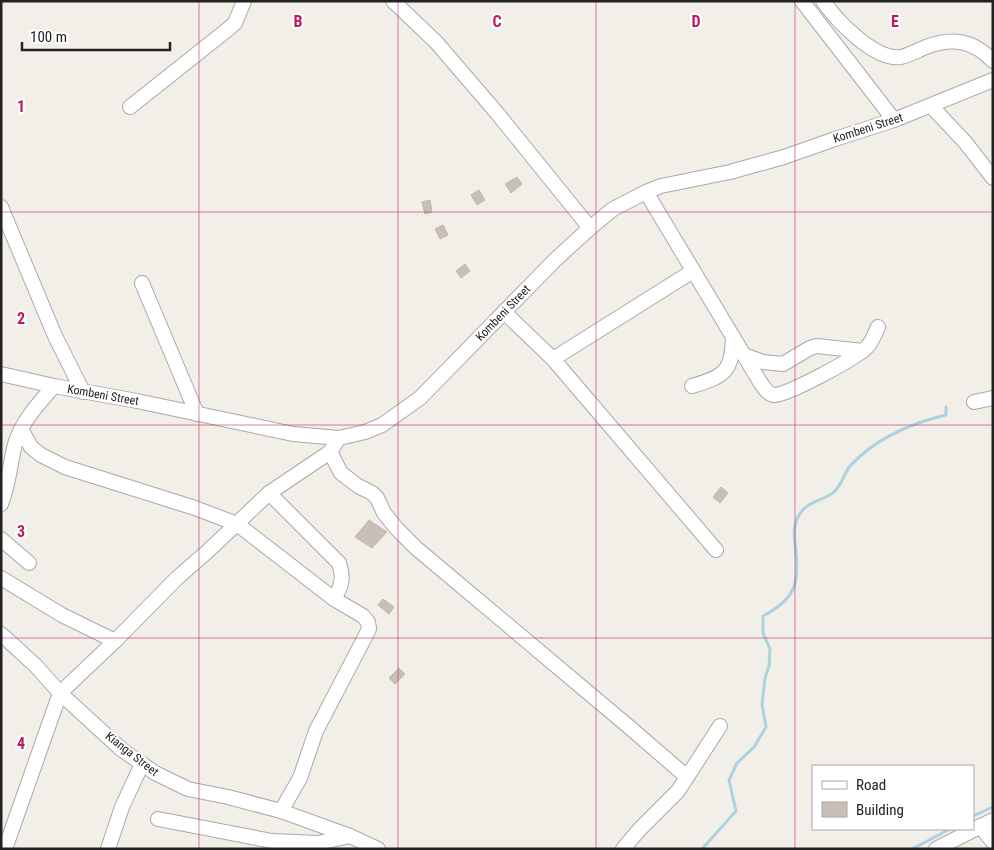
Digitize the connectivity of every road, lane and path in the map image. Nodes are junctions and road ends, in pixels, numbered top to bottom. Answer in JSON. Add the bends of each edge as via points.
{"nodes":[{"id":1,"x":244,"y":1,"type":"edge"},
{"id":2,"x":393,"y":1,"type":"edge"},
{"id":3,"x":802,"y":1,"type":"edge"},
{"id":4,"x":823,"y":1,"type":"edge"},
{"id":5,"x":993,"y":61,"type":"edge"},
{"id":6,"x":993,"y":80,"type":"edge"},
{"id":7,"x":130,"y":106,"type":"dead end"},
{"id":8,"x":931,"y":106,"type":"junction"},
{"id":9,"x":894,"y":120,"type":"junction"},
{"id":10,"x":993,"y":178,"type":"edge"},
{"id":11,"x":646,"y":192,"type":"junction"},
{"id":12,"x":1,"y":207,"type":"edge"},
{"id":13,"x":590,"y":228,"type":"junction"},
{"id":14,"x":692,"y":271,"type":"junction"},
{"id":15,"x":142,"y":282,"type":"dead end"},
{"id":16,"x":504,"y":312,"type":"junction"},
{"id":17,"x":878,"y":327,"type":"dead end"},
{"id":18,"x":733,"y":337,"type":"junction"},
{"id":19,"x":863,"y":351,"type":"junction"},
{"id":20,"x":744,"y":355,"type":"junction"},
{"id":21,"x":552,"y":360,"type":"junction"},
{"id":22,"x":1,"y":374,"type":"edge"},
{"id":23,"x":54,"y":386,"type":"junction"},
{"id":24,"x":692,"y":386,"type":"dead end"},
{"id":25,"x":83,"y":392,"type":"junction"},
{"id":26,"x":993,"y":398,"type":"edge"},
{"id":27,"x":974,"y":402,"type":"dead end"},
{"id":28,"x":197,"y":414,"type":"junction"},
{"id":29,"x":21,"y":429,"type":"junction"},
{"id":30,"x":339,"y":438,"type":"junction"},
{"id":31,"x":330,"y":452,"type":"junction"},
{"id":32,"x":269,"y":493,"type":"junction"},
{"id":33,"x":1,"y":504,"type":"edge"},
{"id":34,"x":237,"y":524,"type":"junction"},
{"id":35,"x":1,"y":539,"type":"edge"},
{"id":36,"x":716,"y":550,"type":"dead end"},
{"id":37,"x":29,"y":563,"type":"dead end"},
{"id":38,"x":1,"y":578,"type":"edge"},
{"id":39,"x":334,"y":599,"type":"junction"},
{"id":40,"x":1,"y":634,"type":"edge"},
{"id":41,"x":115,"y":641,"type":"junction"},
{"id":42,"x":60,"y":693,"type":"junction"},
{"id":43,"x":720,"y":726,"type":"dead end"},
{"id":44,"x":142,"y":764,"type":"junction"},
{"id":45,"x":687,"y":777,"type":"junction"},
{"id":46,"x":281,"y":811,"type":"junction"},
{"id":47,"x":158,"y":819,"type":"dead end"},
{"id":48,"x":987,"y":823,"type":"edge"},
{"id":49,"x":973,"y":830,"type":"edge"},
{"id":50,"x":974,"y":830,"type":"edge"},
{"id":51,"x":347,"y":841,"type":"edge"},
{"id":52,"x":993,"y":842,"type":"edge"},
{"id":53,"x":251,"y":845,"type":"edge"},
{"id":54,"x":5,"y":849,"type":"edge"},
{"id":55,"x":108,"y":849,"type":"edge"},
{"id":56,"x":378,"y":849,"type":"edge"},
{"id":57,"x":624,"y":849,"type":"edge"},
{"id":58,"x":936,"y":849,"type":"edge"}],
"edges":[{"from":1,"to":7,"type":"street","via":[[235,23]]},
{"from":2,"to":13,"type":"street","via":[[436,42]]},
{"from":3,"to":9,"type":"street"},
{"from":4,"to":5,"type":"street","via":[[842,26],[857,39],[888,55],[900,57],[944,41],[962,42],[978,48]]},
{"from":6,"to":8,"type":"street","name":"Kombeni Street"},
{"from":8,"to":9,"type":"street","name":"Kombeni Street"},
{"from":8,"to":10,"type":"street"},
{"from":9,"to":11,"type":"street","name":"Kombeni Street","via":[[759,165]]},
{"from":11,"to":13,"type":"street","name":"Kombeni Street","via":[[613,209]]},
{"from":11,"to":14,"type":"street"},
{"from":12,"to":25,"type":"street","via":[[55,336]]},
{"from":13,"to":16,"type":"street","name":"Kombeni Street"},
{"from":14,"to":18,"type":"street"},
{"from":14,"to":21,"type":"street"},
{"from":15,"to":28,"type":"street"},
{"from":16,"to":21,"type":"street"},
{"from":16,"to":30,"type":"street","name":"Kombeni Street","via":[[420,398],[400,414],[365,432]]},
{"from":17,"to":19,"type":"street"},
{"from":18,"to":20,"type":"street"},
{"from":18,"to":24,"type":"street","via":[[728,368],[720,375]]},
{"from":19,"to":20,"type":"street","via":[[817,346],[783,364],[763,362]]},
{"from":19,"to":20,"type":"street","via":[[798,387],[774,395],[760,382]]},
{"from":21,"to":36,"type":"street"},
{"from":22,"to":23,"type":"street","name":"Kombeni Street"},
{"from":23,"to":25,"type":"street","name":"Kombeni Street"},
{"from":23,"to":29,"type":"street"},
{"from":25,"to":28,"type":"street","name":"Kombeni Street"},
{"from":26,"to":27,"type":"street"},
{"from":28,"to":30,"type":"street","name":"Kombeni Street","via":[[293,434]]},
{"from":29,"to":33,"type":"street"},
{"from":29,"to":34,"type":"street","via":[[31,447],[65,467]]},
{"from":30,"to":31,"type":"street"},
{"from":31,"to":32,"type":"street"},
{"from":31,"to":45,"type":"street","via":[[341,473],[377,498],[396,529],[416,548]]},
{"from":32,"to":34,"type":"street"},
{"from":32,"to":39,"type":"street","via":[[339,562],[342,582]]},
{"from":34,"to":39,"type":"street"},
{"from":34,"to":41,"type":"street","via":[[177,578]]},
{"from":35,"to":37,"type":"street"},
{"from":38,"to":41,"type":"street","via":[[62,615]]},
{"from":39,"to":46,"type":"street","via":[[363,616],[368,622],[368,629],[316,730],[300,778]]},
{"from":40,"to":42,"type":"street","name":"Kianga Street"},
{"from":41,"to":42,"type":"street"},
{"from":42,"to":44,"type":"street","name":"Kianga Street"},
{"from":42,"to":54,"type":"street"},
{"from":43,"to":45,"type":"street"},
{"from":44,"to":46,"type":"street","name":"Kianga Street","via":[[188,789]]},
{"from":44,"to":55,"type":"street","via":[[122,807]]},
{"from":45,"to":57,"type":"street"},
{"from":46,"to":51,"type":"street","name":"Kianga Street"},
{"from":47,"to":53,"type":"street"},
{"from":48,"to":50,"type":"street"},
{"from":48,"to":52,"type":"street"},
{"from":49,"to":58,"type":"street"},
{"from":51,"to":53,"type":"street","via":[[272,841]]},
{"from":51,"to":56,"type":"street","name":"Kianga Street"}]}
